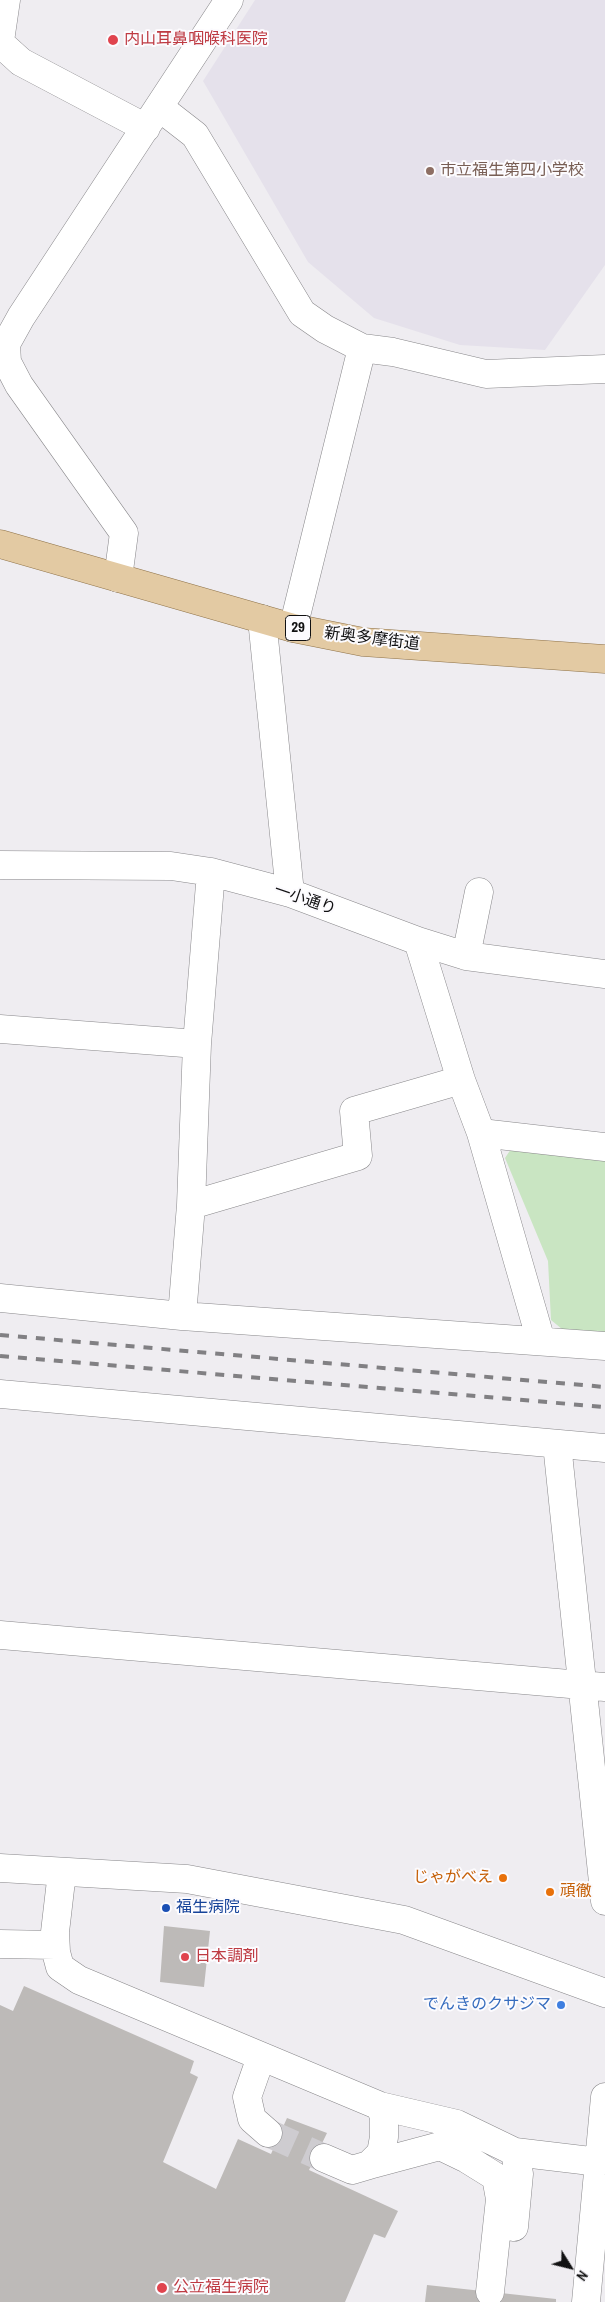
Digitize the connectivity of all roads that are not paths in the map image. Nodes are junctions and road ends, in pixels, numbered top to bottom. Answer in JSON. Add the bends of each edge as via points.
{"nodes":[{"id":1,"x":6,"y":0,"type":"edge"},
{"id":2,"x":229,"y":0,"type":"edge"},
{"id":3,"x":0,"y":42,"type":"edge"},
{"id":4,"x":152,"y":118,"type":"junction"},
{"id":5,"x":3,"y":341,"type":"edge"},
{"id":6,"x":362,"y":348,"type":"junction"},
{"id":7,"x":605,"y":369,"type":"edge"},
{"id":8,"x":0,"y":544,"type":"edge"},
{"id":9,"x":118,"y":578,"type":"junction"},
{"id":10,"x":262,"y":618,"type":"junction"},
{"id":11,"x":293,"y":628,"type":"junction"},
{"id":12,"x":605,"y":659,"type":"edge"},
{"id":13,"x":0,"y":865,"type":"edge"},
{"id":14,"x":211,"y":872,"type":"junction"},
{"id":15,"x":479,"y":892,"type":"dead end"},
{"id":16,"x":290,"y":893,"type":"junction"},
{"id":17,"x":418,"y":941,"type":"junction"},
{"id":18,"x":466,"y":956,"type":"junction"},
{"id":19,"x":605,"y":974,"type":"edge"},
{"id":20,"x":0,"y":1030,"type":"edge"},
{"id":21,"x":197,"y":1044,"type":"junction"},
{"id":22,"x":461,"y":1080,"type":"junction"},
{"id":23,"x":481,"y":1132,"type":"junction"},
{"id":24,"x":605,"y":1147,"type":"edge"},
{"id":25,"x":191,"y":1204,"type":"junction"},
{"id":26,"x":0,"y":1298,"type":"edge"},
{"id":27,"x":182,"y":1316,"type":"junction"},
{"id":28,"x":541,"y":1341,"type":"junction"},
{"id":29,"x":605,"y":1346,"type":"edge"},
{"id":30,"x":0,"y":1394,"type":"edge"},
{"id":31,"x":557,"y":1444,"type":"junction"},
{"id":32,"x":605,"y":1448,"type":"edge"},
{"id":33,"x":0,"y":1635,"type":"edge"},
{"id":34,"x":594,"y":1685,"type":"edge"},
{"id":35,"x":0,"y":1868,"type":"edge"},
{"id":36,"x":62,"y":1872,"type":"junction"},
{"id":37,"x":605,"y":1901,"type":"edge"},
{"id":38,"x":0,"y":1944,"type":"edge"},
{"id":39,"x":55,"y":1945,"type":"junction"},
{"id":40,"x":605,"y":1993,"type":"edge"},
{"id":41,"x":261,"y":2057,"type":"junction"},
{"id":42,"x":605,"y":2097,"type":"edge"},
{"id":43,"x":380,"y":2106,"type":"junction"},
{"id":44,"x":268,"y":2134,"type":"tunnel mouth"},
{"id":45,"x":515,"y":2152,"type":"junction"},
{"id":46,"x":324,"y":2158,"type":"tunnel mouth"},
{"id":47,"x":599,"y":2162,"type":"junction"},
{"id":48,"x":369,"y":2165,"type":"junction"},
{"id":49,"x":586,"y":2302,"type":"edge"}],
"edges":[{"from":1,"to":3,"type":"street"},
{"from":2,"to":4,"type":"street"},
{"from":3,"to":4,"type":"street","via":[[21,62]]},
{"from":4,"to":5,"type":"street"},
{"from":4,"to":6,"type":"street","via":[[195,135],[302,313]]},
{"from":5,"to":9,"type":"street","via":[[7,362],[19,385],[124,534]]},
{"from":6,"to":7,"type":"street","via":[[486,374]]},
{"from":6,"to":11,"type":"street"},
{"from":8,"to":9,"type":"main road","name":"新奥多摩街道","number":"29"},
{"from":9,"to":10,"type":"main road","name":"新奥多摩街道","number":"29"},
{"from":10,"to":11,"type":"main road","name":"新奥多摩街道","number":"29"},
{"from":10,"to":16,"type":"street"},
{"from":11,"to":12,"type":"main road","name":"新奥多摩街道","number":"29","via":[[363,642]]},
{"from":13,"to":14,"type":"street","name":"一小通り","via":[[171,866]]},
{"from":14,"to":16,"type":"street","name":"一小通り"},
{"from":14,"to":21,"type":"street"},
{"from":15,"to":18,"type":"street"},
{"from":16,"to":17,"type":"street","name":"一小通り"},
{"from":17,"to":18,"type":"street","name":"一小通り"},
{"from":17,"to":22,"type":"street"},
{"from":18,"to":19,"type":"street","name":"一小通り"},
{"from":20,"to":21,"type":"street"},
{"from":21,"to":25,"type":"street"},
{"from":22,"to":23,"type":"street"},
{"from":22,"to":25,"type":"street","via":[[354,1111],[358,1156]]},
{"from":23,"to":24,"type":"street"},
{"from":23,"to":28,"type":"street"},
{"from":25,"to":27,"type":"street"},
{"from":26,"to":27,"type":"street"},
{"from":27,"to":28,"type":"street"},
{"from":28,"to":29,"type":"street"},
{"from":30,"to":31,"type":"street"},
{"from":31,"to":32,"type":"street"},
{"from":31,"to":34,"type":"street"},
{"from":33,"to":34,"type":"street"},
{"from":34,"to":37,"type":"street"},
{"from":35,"to":36,"type":"street"},
{"from":36,"to":39,"type":"street"},
{"from":36,"to":40,"type":"street","via":[[187,1879],[404,1920]]},
{"from":38,"to":39,"type":"street"},
{"from":39,"to":41,"type":"street","via":[[60,1967],[79,1980]]},
{"from":41,"to":43,"type":"street"},
{"from":41,"to":44,"type":"street","via":[[247,2097],[252,2119]]},
{"from":42,"to":47,"type":"street"},
{"from":43,"to":45,"type":"street","via":[[457,2124]]},
{"from":43,"to":48,"type":"street","via":[[384,2117],[384,2137],[381,2153]]},
{"from":45,"to":47,"type":"street"},
{"from":45,"to":48,"type":"street","via":[[519,2174],[498,2293],[500,2199],[496,2177],[467,2158],[440,2146]]},
{"from":46,"to":48,"type":"street","via":[[352,2170]]},
{"from":47,"to":49,"type":"street"}]}
